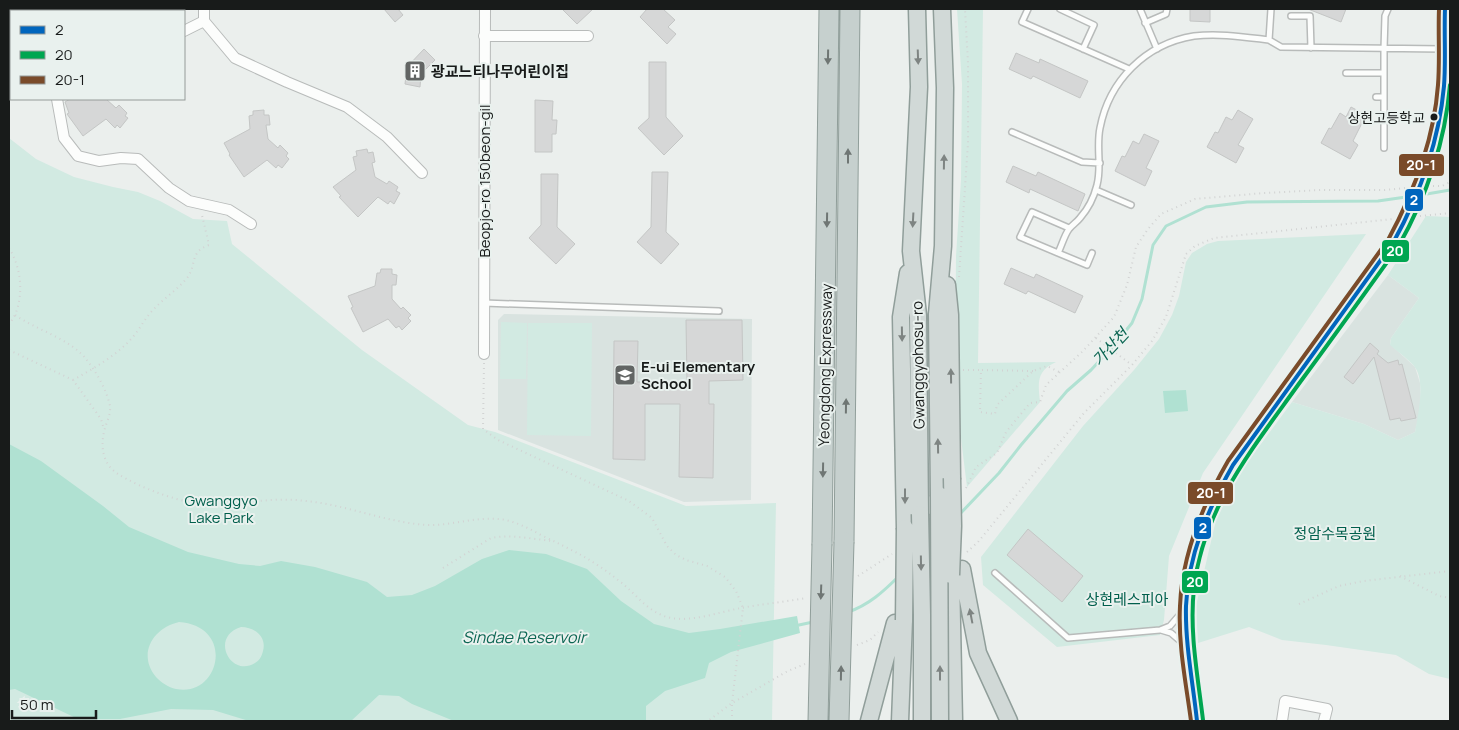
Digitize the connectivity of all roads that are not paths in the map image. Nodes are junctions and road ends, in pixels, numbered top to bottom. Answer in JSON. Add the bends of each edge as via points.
{"nodes":[{"id":1,"x":204,"y":9,"type":"edge"},
{"id":2,"x":484,"y":9,"type":"edge"},
{"id":3,"x":828,"y":9,"type":"edge"},
{"id":4,"x":850,"y":9,"type":"edge"},
{"id":5,"x":917,"y":9,"type":"edge"},
{"id":6,"x":942,"y":9,"type":"edge"},
{"id":7,"x":1028,"y":9,"type":"edge"},
{"id":8,"x":1060,"y":9,"type":"edge"},
{"id":9,"x":1140,"y":9,"type":"edge"},
{"id":10,"x":1167,"y":9,"type":"edge"},
{"id":11,"x":1270,"y":9,"type":"edge"},
{"id":12,"x":1388,"y":9,"type":"edge"},
{"id":13,"x":1445,"y":9,"type":"edge"},
{"id":14,"x":1291,"y":16,"type":"dead end"},
{"id":15,"x":204,"y":20,"type":"junction"},
{"id":16,"x":1146,"y":23,"type":"junction"},
{"id":17,"x":185,"y":30,"type":"edge"},
{"id":18,"x":484,"y":36,"type":"junction"},
{"id":19,"x":588,"y":36,"type":"dead end"},
{"id":20,"x":1269,"y":40,"type":"junction"},
{"id":21,"x":1311,"y":48,"type":"junction"},
{"id":22,"x":1083,"y":49,"type":"junction"},
{"id":23,"x":1157,"y":49,"type":"junction"},
{"id":24,"x":1384,"y":49,"type":"junction"},
{"id":25,"x":1444,"y":49,"type":"junction"},
{"id":26,"x":1129,"y":69,"type":"junction"},
{"id":27,"x":1346,"y":73,"type":"dead end"},
{"id":28,"x":1384,"y":73,"type":"junction"},
{"id":29,"x":1376,"y":97,"type":"dead end"},
{"id":30,"x":1384,"y":97,"type":"junction"},
{"id":31,"x":57,"y":100,"type":"edge"},
{"id":32,"x":1012,"y":132,"type":"dead end"},
{"id":33,"x":1384,"y":148,"type":"dead end"},
{"id":34,"x":1100,"y":163,"type":"junction"},
{"id":35,"x":422,"y":173,"type":"dead end"},
{"id":36,"x":1096,"y":190,"type":"junction"},
{"id":37,"x":1131,"y":205,"type":"dead end"},
{"id":38,"x":251,"y":224,"type":"dead end"},
{"id":39,"x":1070,"y":228,"type":"junction"},
{"id":40,"x":942,"y":246,"type":"junction"},
{"id":41,"x":911,"y":251,"type":"junction"},
{"id":42,"x":1058,"y":253,"type":"junction"},
{"id":43,"x":1092,"y":253,"type":"dead end"},
{"id":44,"x":484,"y":303,"type":"junction"},
{"id":45,"x":719,"y":311,"type":"dead end"},
{"id":46,"x":484,"y":354,"type":"road end"},
{"id":47,"x":959,"y":566,"type":"junction"},
{"id":48,"x":995,"y":573,"type":"dead end"},
{"id":49,"x":1186,"y":607,"type":"junction"},
{"id":50,"x":895,"y":623,"type":"junction"},
{"id":51,"x":1160,"y":630,"type":"junction"},
{"id":52,"x":1189,"y":649,"type":"junction"},
{"id":53,"x":1007,"y":716,"type":"edge"},
{"id":54,"x":818,"y":721,"type":"edge"},
{"id":55,"x":839,"y":721,"type":"edge"},
{"id":56,"x":869,"y":721,"type":"edge"},
{"id":57,"x":900,"y":721,"type":"edge"},
{"id":58,"x":922,"y":721,"type":"edge"},
{"id":59,"x":940,"y":721,"type":"edge"},
{"id":60,"x":954,"y":721,"type":"edge"},
{"id":61,"x":1197,"y":721,"type":"edge"},
{"id":62,"x":1282,"y":721,"type":"edge"},
{"id":63,"x":1324,"y":721,"type":"edge"}],
"edges":[{"from":1,"to":15,"type":"street"},
{"from":2,"to":18,"type":"street","name":"Beopjo-ro 150beon-gil"},
{"from":3,"to":54,"type":"highway","name":"Yeongdong Expressway","one_way":true,"bridge":true},
{"from":55,"to":4,"type":"highway","name":"Yeongdong Expressway","one_way":true,"bridge":true},
{"from":5,"to":41,"type":"highway","name":"Gwanggyohosu-ro","one_way":true,"via":[[919,87]]},
{"from":40,"to":6,"type":"highway","name":"Gwanggyohosu-ro","one_way":true,"via":[[945,88]]},
{"from":7,"to":22,"type":"lane","via":[[1022,22]]},
{"from":8,"to":22,"type":"lane","via":[[1094,25]]},
{"from":9,"to":16,"type":"lane"},
{"from":10,"to":16,"type":"lane","via":[[1166,14]]},
{"from":11,"to":20,"type":"lane"},
{"from":12,"to":24,"type":"lane"},
{"from":13,"to":25,"type":"street"},
{"from":14,"to":21,"type":"lane","via":[[1310,16]]},
{"from":15,"to":17,"type":"street"},
{"from":15,"to":35,"type":"street","via":[[235,58],[347,107],[387,137]]},
{"from":16,"to":23,"type":"lane"},
{"from":18,"to":19,"type":"street"},
{"from":18,"to":44,"type":"street","name":"Beopjo-ro 150beon-gil"},
{"from":20,"to":21,"type":"lane","via":[[1281,47]]},
{"from":20,"to":23,"type":"lane","via":[[1194,36]]},
{"from":21,"to":24,"type":"lane"},
{"from":22,"to":26,"type":"lane"},
{"from":23,"to":26,"type":"lane"},
{"from":24,"to":25,"type":"lane"},
{"from":24,"to":28,"type":"lane"},
{"from":25,"to":49,"type":"street","bridge":true,"via":[[1444,86],[1435,142],[1411,210],[1393,243],[1216,493],[1194,548]]},
{"from":26,"to":34,"type":"lane","via":[[1103,115],[1099,130]]},
{"from":27,"to":28,"type":"lane"},
{"from":28,"to":30,"type":"lane"},
{"from":29,"to":30,"type":"lane"},
{"from":30,"to":33,"type":"lane"},
{"from":31,"to":38,"type":"street","via":[[64,138],[78,156],[98,161],[138,159],[188,201],[230,210]]},
{"from":32,"to":34,"type":"lane","via":[[1082,162]]},
{"from":34,"to":36,"type":"lane"},
{"from":36,"to":37,"type":"lane"},
{"from":36,"to":39,"type":"lane","via":[[1082,217]]},
{"from":39,"to":42,"type":"lane"},
{"from":39,"to":42,"type":"lane","via":[[1032,212],[1020,237]]},
{"from":47,"to":40,"type":"highway","one_way":true,"bridge":true,"via":[[952,478],[950,315]]},
{"from":59,"to":40,"type":"highway","name":"Gwanggyohosu-ro","one_way":true,"bridge":true,"via":[[937,314]]},
{"from":41,"to":50,"type":"highway","one_way":true,"bridge":true,"via":[[901,317],[904,591]]},
{"from":41,"to":58,"type":"highway","name":"Gwanggyohosu-ro","one_way":true,"bridge":true,"via":[[918,315]]},
{"from":42,"to":43,"type":"lane","via":[[1087,265]]},
{"from":44,"to":45,"type":"lane"},
{"from":44,"to":46,"type":"street","name":"Beopjo-ro 150beon-gil"},
{"from":53,"to":47,"type":"highway","one_way":true,"via":[[978,653]]},
{"from":47,"to":60,"type":"highway"},
{"from":48,"to":51,"type":"lane","via":[[1068,638]]},
{"from":49,"to":51,"type":"lane","via":[[1170,626]]},
{"from":49,"to":52,"type":"street"},
{"from":50,"to":56,"type":"highway"},
{"from":50,"to":57,"type":"highway"},
{"from":51,"to":52,"type":"lane","via":[[1176,636]]},
{"from":52,"to":61,"type":"street"},
{"from":62,"to":63,"type":"street","via":[[1285,701],[1327,709]]}]}
